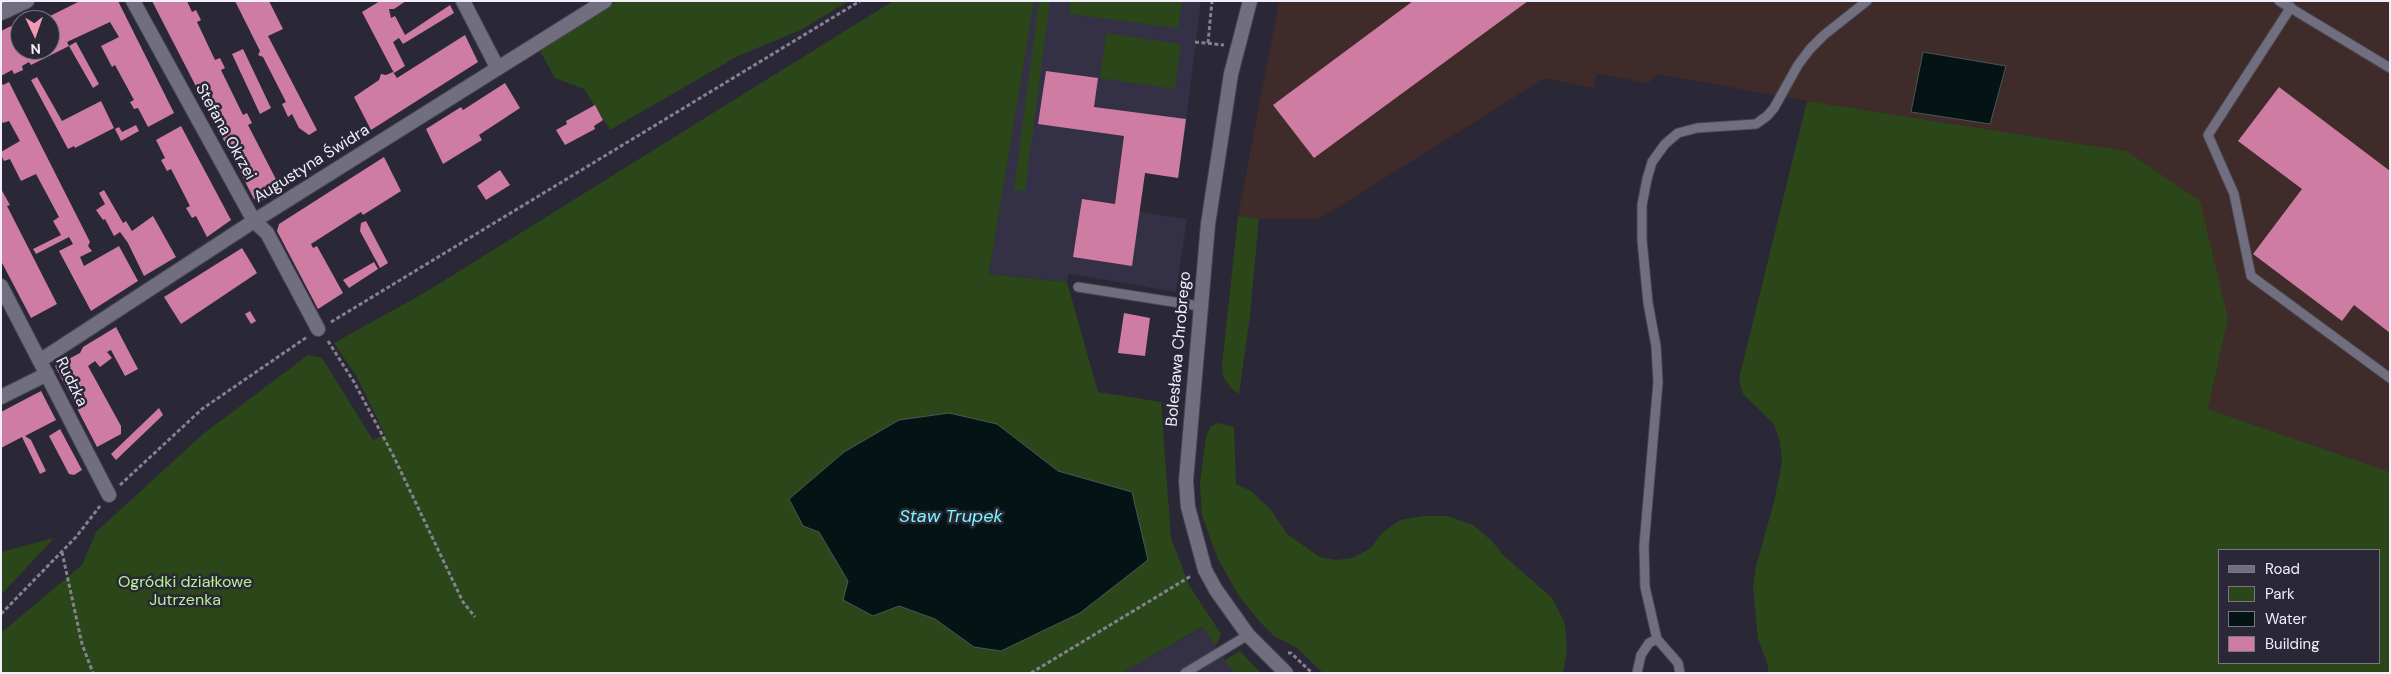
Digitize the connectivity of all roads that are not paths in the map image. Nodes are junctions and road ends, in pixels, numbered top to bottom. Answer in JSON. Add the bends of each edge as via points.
{"nodes":[{"id":1,"x":27,"y":1,"type":"edge"},
{"id":2,"x":133,"y":1,"type":"edge"},
{"id":3,"x":463,"y":1,"type":"edge"},
{"id":4,"x":605,"y":1,"type":"edge"},
{"id":5,"x":1250,"y":1,"type":"edge"},
{"id":6,"x":1867,"y":1,"type":"edge"},
{"id":7,"x":2279,"y":1,"type":"edge"},
{"id":8,"x":2291,"y":7,"type":"junction"},
{"id":9,"x":4,"y":8,"type":"edge"},
{"id":10,"x":497,"y":67,"type":"junction"},
{"id":11,"x":2390,"y":68,"type":"edge"},
{"id":12,"x":254,"y":221,"type":"junction"},
{"id":13,"x":1,"y":286,"type":"edge"},
{"id":14,"x":1078,"y":287,"type":"dead end"},
{"id":15,"x":1199,"y":306,"type":"junction"},
{"id":16,"x":318,"y":330,"type":"road end"},
{"id":17,"x":41,"y":360,"type":"junction"},
{"id":18,"x":47,"y":374,"type":"junction"},
{"id":19,"x":2390,"y":378,"type":"edge"},
{"id":20,"x":1,"y":398,"type":"edge"},
{"id":21,"x":109,"y":495,"type":"road end"},
{"id":22,"x":1248,"y":635,"type":"junction"},
{"id":23,"x":1658,"y":639,"type":"junction"},
{"id":24,"x":1185,"y":673,"type":"edge"},
{"id":25,"x":1286,"y":673,"type":"edge"},
{"id":26,"x":1637,"y":673,"type":"edge"},
{"id":27,"x":1680,"y":673,"type":"edge"}],
"edges":[{"from":1,"to":9,"type":"street"},
{"from":2,"to":12,"type":"street","name":"Stefana Okrzei"},
{"from":3,"to":10,"type":"street"},
{"from":4,"to":10,"type":"street","name":"Augustyna Świdra"},
{"from":5,"to":15,"type":"street","name":"Bolesława Chrobrego","via":[[1231,74]]},
{"from":6,"to":23,"type":"lane","via":[[1810,49],[1767,116],[1756,124],[1697,128],[1678,134],[1665,144],[1649,170],[1641,226],[1658,382],[1644,565],[1645,587]]},
{"from":7,"to":8,"type":"lane"},
{"from":8,"to":11,"type":"lane"},
{"from":8,"to":19,"type":"lane","via":[[2208,135],[2234,194],[2251,276]]},
{"from":10,"to":12,"type":"street","name":"Augustyna Świdra"},
{"from":12,"to":16,"type":"street","name":"Stefana Okrzei","via":[[267,233]]},
{"from":12,"to":17,"type":"street","name":"Augustyna Świdra"},
{"from":13,"to":17,"type":"street","name":"Rudzka"},
{"from":14,"to":15,"type":"lane"},
{"from":15,"to":22,"type":"street","name":"Bolesława Chrobrego","via":[[1186,482],[1191,522],[1216,590]]},
{"from":17,"to":18,"type":"street","name":"Rudzka"},
{"from":18,"to":20,"type":"street"},
{"from":18,"to":21,"type":"street","name":"Rudzka"},
{"from":22,"to":24,"type":"lane"},
{"from":22,"to":25,"type":"street","name":"Bolesława Chrobrego"},
{"from":23,"to":26,"type":"lane","via":[[1649,643],[1641,655]]},
{"from":23,"to":27,"type":"lane","via":[[1678,663]]}]}
